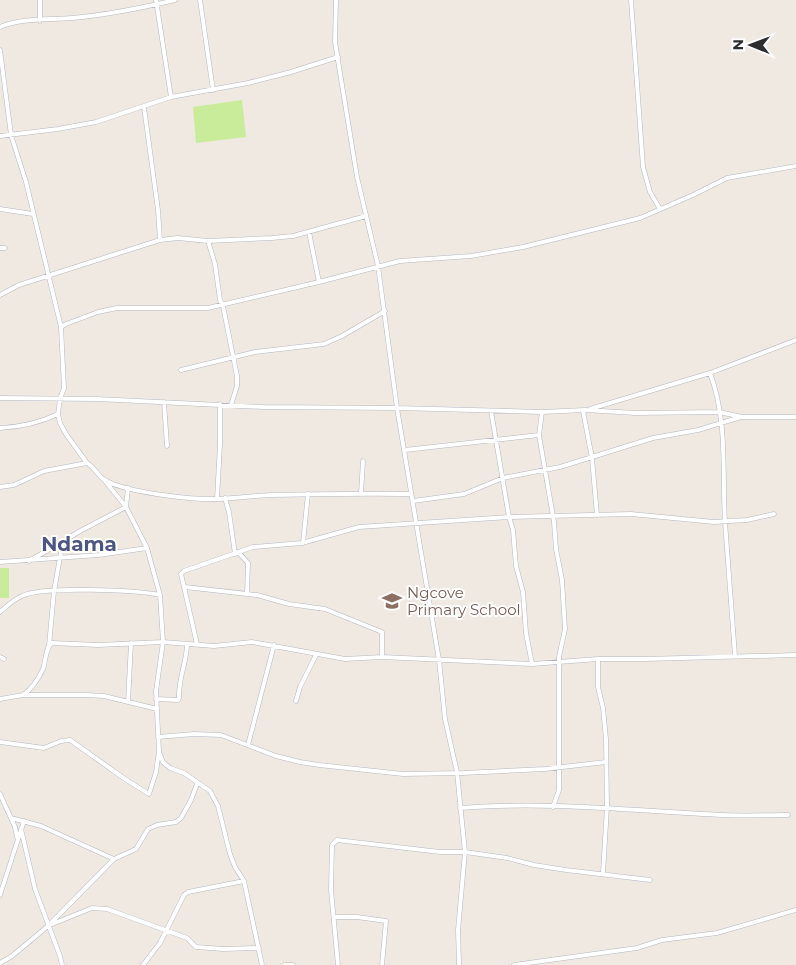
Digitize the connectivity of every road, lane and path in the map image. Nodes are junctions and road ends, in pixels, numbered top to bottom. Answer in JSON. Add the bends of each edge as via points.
{"nodes":[{"id":1,"x":40,"y":0,"type":"edge"},
{"id":2,"x":175,"y":0,"type":"edge"},
{"id":3,"x":200,"y":0,"type":"edge"},
{"id":4,"x":336,"y":0,"type":"edge"},
{"id":5,"x":631,"y":0,"type":"edge"},
{"id":6,"x":156,"y":2,"type":"edge"},
{"id":7,"x":40,"y":21,"type":"junction"},
{"id":8,"x":0,"y":27,"type":"edge"},
{"id":9,"x":0,"y":50,"type":"edge"},
{"id":10,"x":338,"y":57,"type":"junction"},
{"id":11,"x":2,"y":81,"type":"edge"},
{"id":12,"x":213,"y":90,"type":"junction"},
{"id":13,"x":171,"y":97,"type":"junction"},
{"id":14,"x":144,"y":107,"type":"junction"},
{"id":15,"x":11,"y":135,"type":"junction"},
{"id":16,"x":0,"y":136,"type":"edge"},
{"id":17,"x":796,"y":166,"type":"edge"},
{"id":18,"x":0,"y":208,"type":"edge"},
{"id":19,"x":660,"y":209,"type":"junction"},
{"id":20,"x":33,"y":214,"type":"junction"},
{"id":21,"x":366,"y":216,"type":"junction"},
{"id":22,"x":309,"y":232,"type":"junction"},
{"id":23,"x":160,"y":240,"type":"junction"},
{"id":24,"x":208,"y":241,"type":"junction"},
{"id":25,"x":378,"y":266,"type":"junction"},
{"id":26,"x":48,"y":275,"type":"junction"},
{"id":27,"x":319,"y":282,"type":"junction"},
{"id":28,"x":0,"y":294,"type":"edge"},
{"id":29,"x":223,"y":306,"type":"junction"},
{"id":30,"x":385,"y":312,"type":"junction"},
{"id":31,"x":61,"y":327,"type":"junction"},
{"id":32,"x":796,"y":340,"type":"edge"},
{"id":33,"x":234,"y":357,"type":"junction"},
{"id":34,"x":181,"y":370,"type":"dead end"},
{"id":35,"x":710,"y":373,"type":"junction"},
{"id":36,"x":0,"y":398,"type":"edge"},
{"id":37,"x":60,"y":399,"type":"junction"},
{"id":38,"x":164,"y":402,"type":"junction"},
{"id":39,"x":220,"y":404,"type":"junction"},
{"id":40,"x":232,"y":405,"type":"junction"},
{"id":41,"x":397,"y":408,"type":"junction"},
{"id":42,"x":491,"y":411,"type":"junction"},
{"id":43,"x":584,"y":411,"type":"junction"},
{"id":44,"x":542,"y":412,"type":"junction"},
{"id":45,"x":719,"y":412,"type":"junction"},
{"id":46,"x":58,"y":414,"type":"junction"},
{"id":47,"x":742,"y":417,"type":"junction"},
{"id":48,"x":796,"y":417,"type":"edge"},
{"id":49,"x":722,"y":422,"type":"junction"},
{"id":50,"x":0,"y":428,"type":"edge"},
{"id":51,"x":539,"y":435,"type":"junction"},
{"id":52,"x":495,"y":439,"type":"junction"},
{"id":53,"x":167,"y":446,"type":"dead end"},
{"id":54,"x":405,"y":450,"type":"junction"},
{"id":55,"x":592,"y":458,"type":"junction"},
{"id":56,"x":363,"y":461,"type":"dead end"},
{"id":57,"x":87,"y":464,"type":"junction"},
{"id":58,"x":545,"y":470,"type":"junction"},
{"id":59,"x":503,"y":478,"type":"junction"},
{"id":60,"x":103,"y":479,"type":"junction"},
{"id":61,"x":0,"y":487,"type":"edge"},
{"id":62,"x":128,"y":488,"type":"junction"},
{"id":63,"x":361,"y":493,"type":"junction"},
{"id":64,"x":308,"y":494,"type":"junction"},
{"id":65,"x":412,"y":494,"type":"junction"},
{"id":66,"x":225,"y":498,"type":"junction"},
{"id":67,"x":217,"y":499,"type":"junction"},
{"id":68,"x":413,"y":501,"type":"junction"},
{"id":69,"x":126,"y":507,"type":"junction"},
{"id":70,"x":774,"y":514,"type":"dead end"},
{"id":71,"x":597,"y":515,"type":"junction"},
{"id":72,"x":552,"y":516,"type":"junction"},
{"id":73,"x":509,"y":517,"type":"junction"},
{"id":74,"x":725,"y":521,"type":"junction"},
{"id":75,"x":416,"y":524,"type":"junction"},
{"id":76,"x":63,"y":541,"type":"junction"},
{"id":77,"x":303,"y":543,"type":"junction"},
{"id":78,"x":147,"y":548,"type":"junction"},
{"id":79,"x":237,"y":553,"type":"junction"},
{"id":80,"x":60,"y":559,"type":"junction"},
{"id":81,"x":29,"y":561,"type":"junction"},
{"id":82,"x":0,"y":562,"type":"edge"},
{"id":83,"x":185,"y":587,"type":"junction"},
{"id":84,"x":54,"y":591,"type":"junction"},
{"id":85,"x":247,"y":594,"type":"junction"},
{"id":86,"x":160,"y":596,"type":"junction"},
{"id":87,"x":0,"y":612,"type":"edge"},
{"id":88,"x":131,"y":642,"type":"junction"},
{"id":89,"x":163,"y":642,"type":"junction"},
{"id":90,"x":188,"y":644,"type":"junction"},
{"id":91,"x":197,"y":644,"type":"junction"},
{"id":92,"x":274,"y":645,"type":"junction"},
{"id":93,"x":48,"y":646,"type":"junction"},
{"id":94,"x":316,"y":655,"type":"junction"},
{"id":95,"x":796,"y":655,"type":"edge"},
{"id":96,"x":735,"y":656,"type":"junction"},
{"id":97,"x":382,"y":657,"type":"junction"},
{"id":98,"x":598,"y":658,"type":"junction"},
{"id":99,"x":439,"y":660,"type":"junction"},
{"id":100,"x":559,"y":662,"type":"junction"},
{"id":101,"x":532,"y":664,"type":"junction"},
{"id":102,"x":23,"y":695,"type":"junction"},
{"id":103,"x":156,"y":698,"type":"junction"},
{"id":104,"x":0,"y":699,"type":"edge"},
{"id":105,"x":296,"y":700,"type":"dead end"},
{"id":106,"x":128,"y":702,"type":"junction"},
{"id":107,"x":157,"y":710,"type":"junction"},
{"id":108,"x":158,"y":737,"type":"junction"},
{"id":109,"x":0,"y":742,"type":"edge"},
{"id":110,"x":248,"y":745,"type":"junction"},
{"id":111,"x":159,"y":751,"type":"junction"},
{"id":112,"x":606,"y":762,"type":"junction"},
{"id":113,"x":559,"y":767,"type":"junction"},
{"id":114,"x":457,"y":772,"type":"junction"},
{"id":115,"x":198,"y":784,"type":"junction"},
{"id":116,"x":0,"y":794,"type":"edge"},
{"id":117,"x":553,"y":807,"type":"junction"},
{"id":118,"x":606,"y":807,"type":"junction"},
{"id":119,"x":460,"y":808,"type":"junction"},
{"id":120,"x":788,"y":814,"type":"dead end"},
{"id":121,"x":11,"y":818,"type":"junction"},
{"id":122,"x":24,"y":821,"type":"junction"},
{"id":123,"x":21,"y":829,"type":"junction"},
{"id":124,"x":17,"y":839,"type":"junction"},
{"id":125,"x":465,"y":852,"type":"junction"},
{"id":126,"x":114,"y":858,"type":"junction"},
{"id":127,"x":603,"y":874,"type":"junction"},
{"id":128,"x":650,"y":880,"type":"dead end"},
{"id":129,"x":244,"y":881,"type":"junction"},
{"id":130,"x":0,"y":895,"type":"edge"},
{"id":131,"x":796,"y":910,"type":"edge"},
{"id":132,"x":334,"y":917,"type":"junction"},
{"id":133,"x":48,"y":926,"type":"junction"},
{"id":134,"x":167,"y":930,"type":"junction"},
{"id":135,"x":259,"y":948,"type":"junction"},
{"id":136,"x":0,"y":963,"type":"edge"},
{"id":137,"x":62,"y":965,"type":"edge"},
{"id":138,"x":143,"y":965,"type":"edge"},
{"id":139,"x":262,"y":965,"type":"edge"},
{"id":140,"x":284,"y":965,"type":"edge"},
{"id":141,"x":293,"y":965,"type":"edge"},
{"id":142,"x":338,"y":965,"type":"edge"},
{"id":143,"x":382,"y":965,"type":"edge"},
{"id":144,"x":460,"y":965,"type":"edge"},
{"id":145,"x":514,"y":965,"type":"edge"}],
"edges":[{"from":1,"to":7,"type":"street"},
{"from":2,"to":6,"type":"street"},
{"from":3,"to":12,"type":"street"},
{"from":4,"to":10,"type":"street","via":[[334,34]]},
{"from":5,"to":19,"type":"street","via":[[642,167]]},
{"from":6,"to":7,"type":"street","via":[[101,15]]},
{"from":6,"to":13,"type":"street"},
{"from":7,"to":8,"type":"street"},
{"from":9,"to":11,"type":"street"},
{"from":10,"to":12,"type":"street","via":[[291,72]]},
{"from":10,"to":21,"type":"street"},
{"from":11,"to":15,"type":"street"},
{"from":12,"to":13,"type":"street"},
{"from":13,"to":14,"type":"street"},
{"from":14,"to":15,"type":"street","via":[[96,122]]},
{"from":14,"to":23,"type":"street"},
{"from":15,"to":16,"type":"street"},
{"from":15,"to":20,"type":"street"},
{"from":17,"to":19,"type":"street","via":[[727,178]]},
{"from":18,"to":20,"type":"street"},
{"from":19,"to":25,"type":"street","via":[[640,218],[523,247],[471,256],[412,259]]},
{"from":20,"to":26,"type":"street"},
{"from":21,"to":22,"type":"street"},
{"from":21,"to":25,"type":"street"},
{"from":22,"to":24,"type":"street","via":[[272,238]]},
{"from":22,"to":27,"type":"street"},
{"from":23,"to":24,"type":"street"},
{"from":23,"to":26,"type":"street"},
{"from":24,"to":29,"type":"street"},
{"from":25,"to":27,"type":"street"},
{"from":25,"to":30,"type":"street"},
{"from":26,"to":28,"type":"street"},
{"from":26,"to":31,"type":"street"},
{"from":27,"to":29,"type":"street"},
{"from":29,"to":31,"type":"street","via":[[117,308]]},
{"from":29,"to":33,"type":"street"},
{"from":30,"to":33,"type":"street","via":[[324,344]]},
{"from":30,"to":41,"type":"street"},
{"from":31,"to":37,"type":"street","via":[[64,388]]},
{"from":32,"to":35,"type":"street"},
{"from":33,"to":34,"type":"street"},
{"from":33,"to":40,"type":"street","via":[[237,382]]},
{"from":35,"to":43,"type":"street"},
{"from":35,"to":45,"type":"street"},
{"from":36,"to":37,"type":"street"},
{"from":37,"to":38,"type":"street"},
{"from":37,"to":46,"type":"street"},
{"from":38,"to":39,"type":"street"},
{"from":38,"to":53,"type":"street"},
{"from":39,"to":40,"type":"street"},
{"from":39,"to":67,"type":"street"},
{"from":40,"to":41,"type":"street"},
{"from":41,"to":42,"type":"street"},
{"from":41,"to":54,"type":"street"},
{"from":42,"to":44,"type":"street"},
{"from":42,"to":52,"type":"street"},
{"from":43,"to":44,"type":"street"},
{"from":43,"to":45,"type":"street"},
{"from":43,"to":55,"type":"street"},
{"from":44,"to":51,"type":"street"},
{"from":45,"to":47,"type":"street"},
{"from":45,"to":49,"type":"street"},
{"from":46,"to":50,"type":"street","via":[[41,422]]},
{"from":46,"to":57,"type":"street","via":[[66,434]]},
{"from":47,"to":48,"type":"street"},
{"from":47,"to":49,"type":"street"},
{"from":49,"to":55,"type":"street","via":[[653,438]]},
{"from":49,"to":74,"type":"street"},
{"from":51,"to":52,"type":"street"},
{"from":51,"to":58,"type":"street"},
{"from":52,"to":54,"type":"street"},
{"from":52,"to":59,"type":"street"},
{"from":54,"to":65,"type":"street"},
{"from":55,"to":58,"type":"street"},
{"from":55,"to":71,"type":"street"},
{"from":56,"to":63,"type":"street"},
{"from":57,"to":60,"type":"street","via":[[93,466]]},
{"from":57,"to":61,"type":"street","via":[[44,470],[14,485]]},
{"from":58,"to":59,"type":"street"},
{"from":58,"to":72,"type":"street"},
{"from":59,"to":68,"type":"street","via":[[464,494]]},
{"from":59,"to":73,"type":"street"},
{"from":60,"to":62,"type":"street"},
{"from":60,"to":69,"type":"street"},
{"from":62,"to":67,"type":"street","via":[[163,495]]},
{"from":62,"to":69,"type":"street"},
{"from":63,"to":64,"type":"street"},
{"from":63,"to":65,"type":"street"},
{"from":64,"to":66,"type":"street"},
{"from":64,"to":77,"type":"street"},
{"from":65,"to":68,"type":"street"},
{"from":66,"to":67,"type":"street"},
{"from":66,"to":79,"type":"street"},
{"from":68,"to":75,"type":"street"},
{"from":69,"to":76,"type":"street"},
{"from":69,"to":78,"type":"street"},
{"from":70,"to":74,"type":"street"},
{"from":71,"to":72,"type":"street"},
{"from":71,"to":74,"type":"street","via":[[631,514]]},
{"from":72,"to":73,"type":"street"},
{"from":72,"to":100,"type":"street","via":[[562,580],[564,624]]},
{"from":73,"to":75,"type":"street"},
{"from":73,"to":101,"type":"street"},
{"from":74,"to":96,"type":"street"},
{"from":75,"to":77,"type":"street","via":[[359,527]]},
{"from":75,"to":99,"type":"street"},
{"from":76,"to":80,"type":"street"},
{"from":76,"to":81,"type":"street"},
{"from":77,"to":79,"type":"street","via":[[253,547]]},
{"from":78,"to":80,"type":"street"},
{"from":78,"to":86,"type":"street"},
{"from":79,"to":83,"type":"street","via":[[184,571],[181,578]]},
{"from":79,"to":85,"type":"street","via":[[248,563]]},
{"from":80,"to":81,"type":"street"},
{"from":80,"to":84,"type":"street"},
{"from":81,"to":82,"type":"street"},
{"from":83,"to":85,"type":"street"},
{"from":83,"to":91,"type":"street"},
{"from":84,"to":86,"type":"street"},
{"from":84,"to":87,"type":"street","via":[[21,596]]},
{"from":84,"to":93,"type":"street"},
{"from":85,"to":97,"type":"street","via":[[325,609],[381,631]]},
{"from":86,"to":89,"type":"street"},
{"from":88,"to":89,"type":"street"},
{"from":88,"to":93,"type":"street","via":[[98,645],[52,643]]},
{"from":88,"to":106,"type":"street"},
{"from":89,"to":90,"type":"street"},
{"from":89,"to":103,"type":"street"},
{"from":90,"to":91,"type":"street"},
{"from":90,"to":103,"type":"street","via":[[178,700]]},
{"from":91,"to":92,"type":"street","via":[[214,646],[252,642]]},
{"from":92,"to":94,"type":"street"},
{"from":92,"to":110,"type":"street"},
{"from":93,"to":102,"type":"street","via":[[38,678]]},
{"from":94,"to":97,"type":"street","via":[[345,659]]},
{"from":94,"to":105,"type":"street"},
{"from":95,"to":96,"type":"street"},
{"from":96,"to":98,"type":"street"},
{"from":97,"to":99,"type":"street"},
{"from":98,"to":100,"type":"street"},
{"from":98,"to":112,"type":"street","via":[[597,680],[603,708]]},
{"from":99,"to":101,"type":"street"},
{"from":99,"to":114,"type":"street","via":[[445,719]]},
{"from":100,"to":101,"type":"street"},
{"from":100,"to":113,"type":"street"},
{"from":102,"to":104,"type":"street"},
{"from":102,"to":106,"type":"street","via":[[104,696]]},
{"from":103,"to":107,"type":"street"},
{"from":106,"to":107,"type":"street"},
{"from":107,"to":108,"type":"street"},
{"from":108,"to":110,"type":"street","via":[[220,735]]},
{"from":108,"to":111,"type":"street"},
{"from":109,"to":111,"type":"street","via":[[44,748],[70,740],[149,794]]},
{"from":110,"to":114,"type":"street","via":[[285,758],[320,765],[403,774]]},
{"from":111,"to":115,"type":"street","via":[[163,762],[170,768],[184,773]]},
{"from":112,"to":113,"type":"street"},
{"from":112,"to":118,"type":"street"},
{"from":113,"to":114,"type":"street"},
{"from":113,"to":117,"type":"street","via":[[558,796]]},
{"from":114,"to":119,"type":"street"},
{"from":115,"to":126,"type":"street","via":[[181,818],[151,827],[136,849]]},
{"from":115,"to":129,"type":"street","via":[[210,791],[218,806],[230,854]]},
{"from":116,"to":121,"type":"street"},
{"from":117,"to":118,"type":"street"},
{"from":117,"to":119,"type":"street","via":[[501,805]]},
{"from":118,"to":120,"type":"street","via":[[726,815]]},
{"from":118,"to":127,"type":"street"},
{"from":119,"to":125,"type":"street"},
{"from":121,"to":122,"type":"street"},
{"from":121,"to":124,"type":"street"},
{"from":122,"to":123,"type":"street"},
{"from":122,"to":126,"type":"street"},
{"from":123,"to":124,"type":"street"},
{"from":123,"to":133,"type":"street","via":[[29,869]]},
{"from":124,"to":130,"type":"street"},
{"from":125,"to":127,"type":"street"},
{"from":125,"to":132,"type":"street","via":[[334,841],[331,890]]},
{"from":125,"to":144,"type":"street","via":[[458,930]]},
{"from":126,"to":133,"type":"street"},
{"from":127,"to":128,"type":"street"},
{"from":129,"to":134,"type":"street","via":[[188,892]]},
{"from":129,"to":135,"type":"street"},
{"from":131,"to":145,"type":"street","via":[[717,933]]},
{"from":132,"to":142,"type":"street"},
{"from":132,"to":143,"type":"street","via":[[386,920]]},
{"from":133,"to":134,"type":"street","via":[[98,908]]},
{"from":133,"to":136,"type":"street"},
{"from":133,"to":137,"type":"street"},
{"from":134,"to":135,"type":"street","via":[[187,938],[196,948]]},
{"from":134,"to":138,"type":"street"},
{"from":135,"to":139,"type":"street"},
{"from":140,"to":141,"type":"street"}]}
